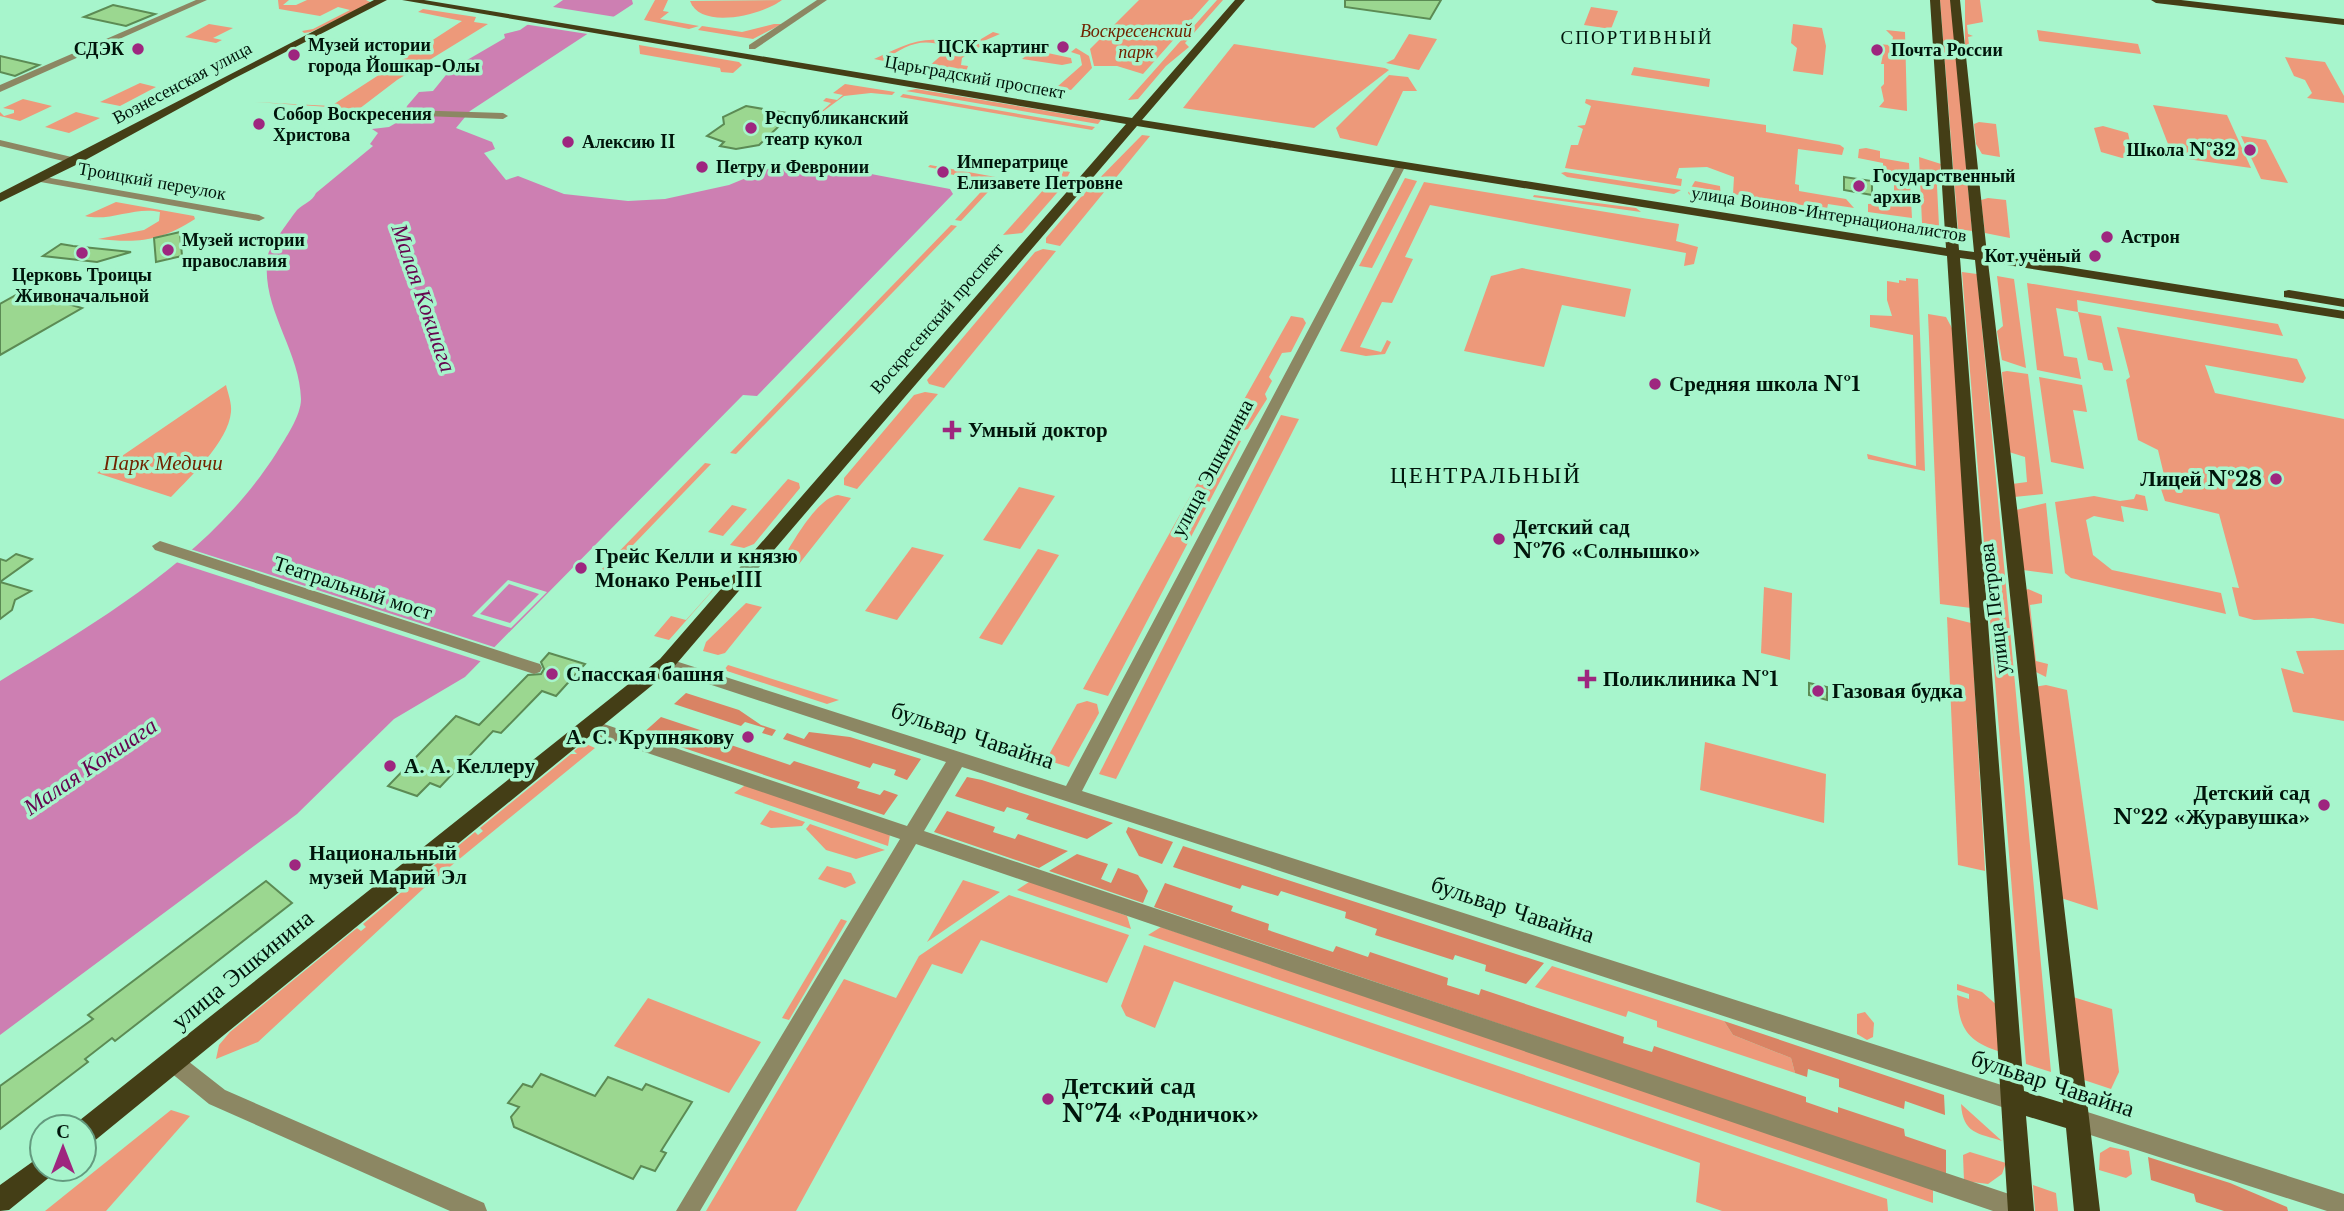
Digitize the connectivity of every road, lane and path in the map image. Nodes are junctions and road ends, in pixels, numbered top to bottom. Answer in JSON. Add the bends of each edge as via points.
{"nodes":[{"id":1,"x":203,"y":0,"type":"edge"},
{"id":2,"x":382,"y":0,"type":"edge"},
{"id":3,"x":407,"y":0,"type":"edge"},
{"id":4,"x":463,"y":0,"type":"edge"},
{"id":5,"x":823,"y":0,"type":"edge"},
{"id":6,"x":1240,"y":0,"type":"edge"},
{"id":7,"x":1935,"y":0,"type":"edge"},
{"id":8,"x":1955,"y":0,"type":"edge"},
{"id":9,"x":2156,"y":0,"type":"edge"},
{"id":10,"x":2344,"y":22,"type":"edge"},
{"id":11,"x":752,"y":47,"type":"junction"},
{"id":12,"x":2,"y":86,"type":"edge"},
{"id":13,"x":376,"y":112,"type":"dead end"},
{"id":14,"x":503,"y":116,"type":"dead end"},
{"id":15,"x":1138,"y":118,"type":"junction"},
{"id":16,"x":0,"y":143,"type":"edge"},
{"id":17,"x":1311,"y":146,"type":"junction"},
{"id":18,"x":76,"y":161,"type":"junction"},
{"id":19,"x":1401,"y":165,"type":"junction"},
{"id":20,"x":39,"y":179,"type":"junction"},
{"id":21,"x":0,"y":198,"type":"edge"},
{"id":22,"x":259,"y":218,"type":"dead end"},
{"id":23,"x":1953,"y":247,"type":"junction"},
{"id":24,"x":1982,"y":251,"type":"junction"},
{"id":25,"x":2344,"y":303,"type":"edge"},
{"id":26,"x":2344,"y":315,"type":"edge"},
{"id":27,"x":160,"y":547,"type":"dead end"},
{"id":28,"x":666,"y":664,"type":"junction"},
{"id":29,"x":534,"y":668,"type":"dead end"},
{"id":30,"x":589,"y":726,"type":"junction"},
{"id":31,"x":957,"y":759,"type":"junction"},
{"id":32,"x":1070,"y":796,"type":"junction"},
{"id":33,"x":913,"y":833,"type":"junction"},
{"id":34,"x":172,"y":1061,"type":"junction"},
{"id":35,"x":2014,"y":1100,"type":"junction"},
{"id":36,"x":2078,"y":1120,"type":"junction"},
{"id":37,"x":98,"y":1122,"type":"edge"},
{"id":38,"x":28,"y":1178,"type":"edge"},
{"id":39,"x":0,"y":1201,"type":"edge"},
{"id":40,"x":2344,"y":1205,"type":"edge"},
{"id":41,"x":2021,"y":1210,"type":"edge"},
{"id":42,"x":476,"y":1211,"type":"edge"},
{"id":43,"x":687,"y":1211,"type":"edge"},
{"id":44,"x":2087,"y":1211,"type":"edge"}],
"edges":[{"from":1,"to":12,"type":"street"},
{"from":2,"to":18,"type":"main road","name":"Вознесенская улица"},
{"from":3,"to":15,"type":"main road","name":"Царьградский проспект"},
{"from":4,"to":11,"type":"main road","name":"Царьградский проспект"},
{"from":5,"to":11,"type":"street"},
{"from":6,"to":15,"type":"main road","name":"Воскресенский проспект"},
{"from":7,"to":23,"type":"main road","name":"улица Петрова"},
{"from":8,"to":24,"type":"main road","name":"улица Петрова"},
{"from":9,"to":10,"type":"main road"},
{"from":11,"to":15,"type":"main road","name":"Царьградский проспект"},
{"from":13,"to":14,"type":"street"},
{"from":15,"to":17,"type":"main road","name":"Царьградский проспект"},
{"from":15,"to":28,"type":"main road","name":"Воскресенский проспект"},
{"from":16,"to":18,"type":"street"},
{"from":17,"to":19,"type":"main road","name":"улица Воинов-Интернационалистов"},
{"from":17,"to":23,"type":"main road","name":"улица Воинов-Интернационалистов"},
{"from":18,"to":20,"type":"main road","name":"Вознесенская улица"},
{"from":19,"to":23,"type":"main road","name":"улица Воинов-Интернационалистов"},
{"from":19,"to":32,"type":"street","name":"улица Эшкинина"},
{"from":20,"to":21,"type":"main road","name":"Вознесенская улица"},
{"from":20,"to":22,"type":"street","name":"Троицкий переулок"},
{"from":23,"to":24,"type":"main road","name":"улица Воинов-Интернационалистов"},
{"from":23,"to":35,"type":"main road","name":"улица Петрова"},
{"from":24,"to":25,"type":"main road","name":"улица Воинов-Интернационалистов"},
{"from":24,"to":26,"type":"main road","name":"улица Воинов-Интернационалистов"},
{"from":24,"to":36,"type":"main road","name":"улица Петрова"},
{"from":27,"to":29,"type":"street","name":"Театральный мост"},
{"from":28,"to":30,"type":"main road","name":"улица Эшкинина"},
{"from":28,"to":31,"type":"street","name":"бульвар Чавайна"},
{"from":30,"to":33,"type":"street"},
{"from":30,"to":34,"type":"main road","name":"улица Эшкинина"},
{"from":31,"to":32,"type":"street","name":"бульвар Чавайна"},
{"from":31,"to":33,"type":"street"},
{"from":32,"to":35,"type":"street","name":"бульвар Чавайна"},
{"from":33,"to":41,"type":"street"},
{"from":33,"to":43,"type":"street"},
{"from":34,"to":37,"type":"main road","name":"улица Эшкинина"},
{"from":34,"to":42,"type":"street","via":[[217,1097]]},
{"from":35,"to":36,"type":"main road","name":"бульвар Чавайна"},
{"from":35,"to":41,"type":"main road","name":"улица Петрова"},
{"from":36,"to":40,"type":"street","name":"бульвар Чавайна"},
{"from":36,"to":44,"type":"main road","name":"улица Петрова"},
{"from":38,"to":39,"type":"main road"}]}
